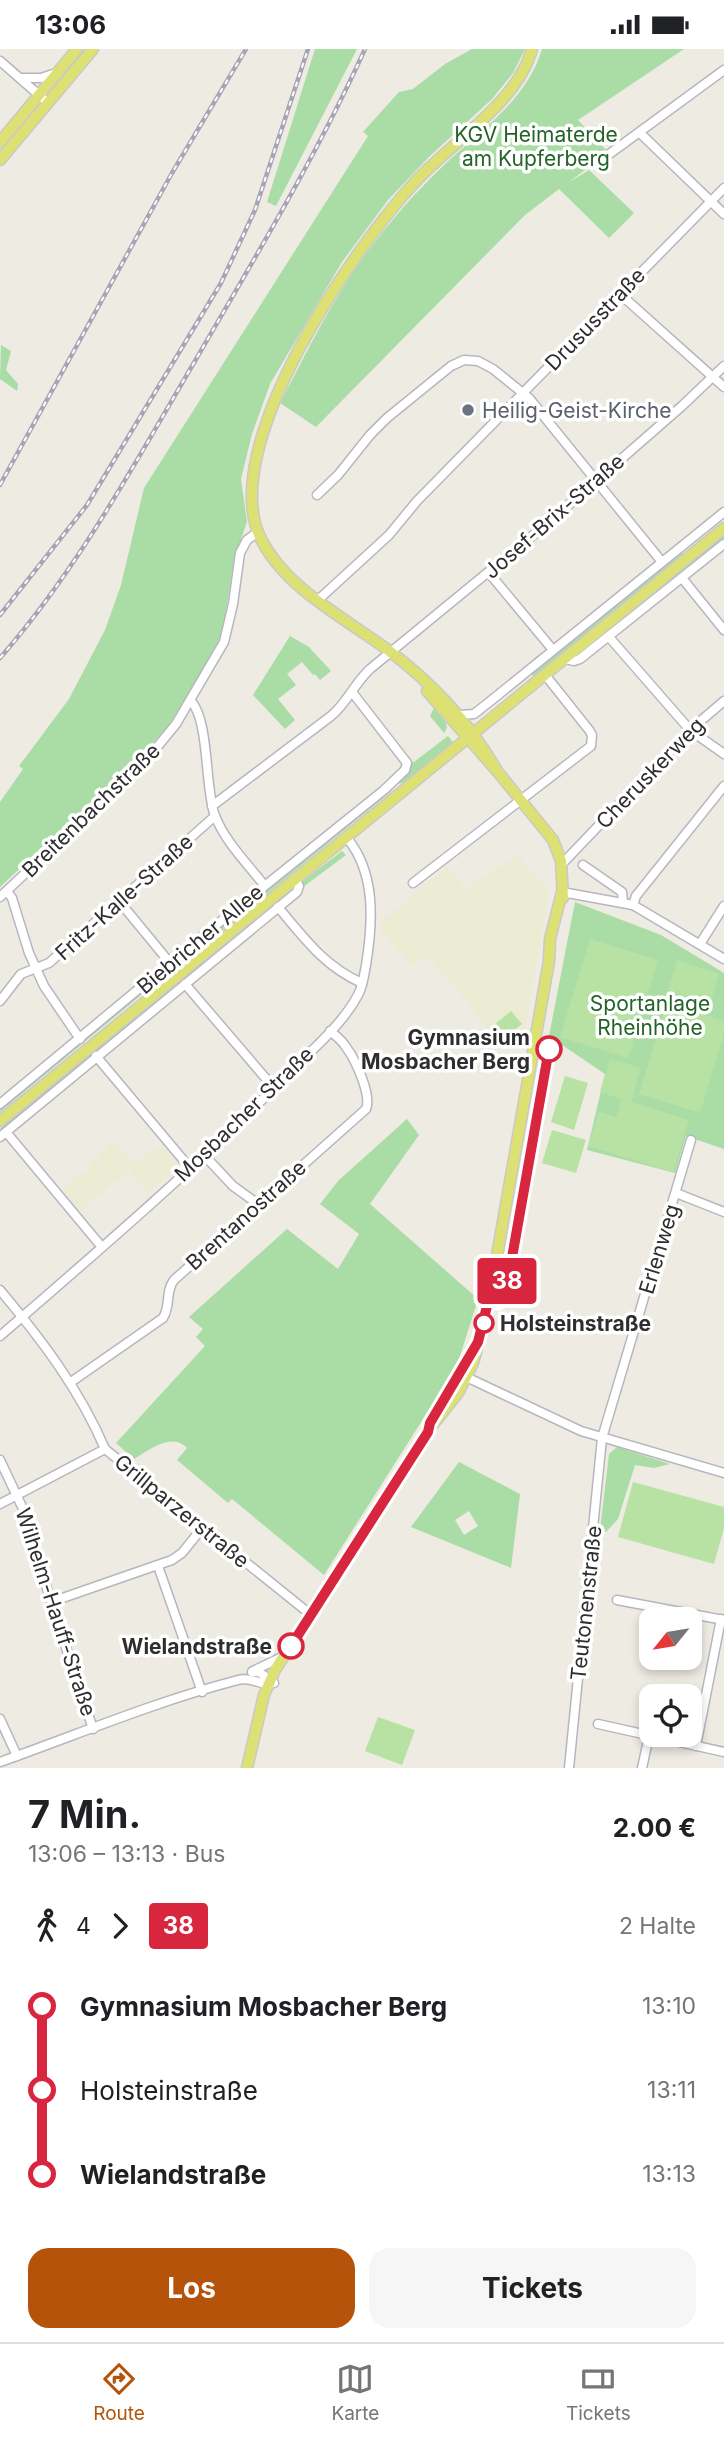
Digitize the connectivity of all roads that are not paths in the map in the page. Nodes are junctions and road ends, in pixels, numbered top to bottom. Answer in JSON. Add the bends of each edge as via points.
{"nodes":[{"id":1,"x":77,"y":49,"type":"edge"},
{"id":2,"x":93,"y":49,"type":"edge"},
{"id":3,"x":532,"y":49,"type":"edge"},
{"id":4,"x":0,"y":61,"type":"edge"},
{"id":5,"x":724,"y":70,"type":"edge"},
{"id":6,"x":56,"y":73,"type":"junction"},
{"id":7,"x":18,"y":77,"type":"junction"},
{"id":8,"x":38,"y":94,"type":"junction"},
{"id":9,"x":47,"y":102,"type":"junction"},
{"id":10,"x":640,"y":133,"type":"junction"},
{"id":11,"x":0,"y":142,"type":"edge"},
{"id":12,"x":608,"y":155,"type":"dead end"},
{"id":13,"x":0,"y":160,"type":"edge"},
{"id":14,"x":724,"y":188,"type":"edge"},
{"id":15,"x":712,"y":201,"type":"junction"},
{"id":16,"x":724,"y":214,"type":"edge"},
{"id":17,"x":620,"y":294,"type":"junction"},
{"id":18,"x":724,"y":366,"type":"edge"},
{"id":19,"x":713,"y":377,"type":"junction"},
{"id":20,"x":724,"y":387,"type":"edge"},
{"id":21,"x":523,"y":393,"type":"junction"},
{"id":22,"x":596,"y":480,"type":"junction"},
{"id":23,"x":317,"y":495,"type":"dead end"},
{"id":24,"x":724,"y":512,"type":"edge"},
{"id":25,"x":724,"y":528,"type":"edge"},
{"id":26,"x":258,"y":532,"type":"junction"},
{"id":27,"x":724,"y":544,"type":"edge"},
{"id":28,"x":662,"y":562,"type":"junction"},
{"id":29,"x":489,"y":573,"type":"junction"},
{"id":30,"x":682,"y":578,"type":"junction"},
{"id":31,"x":318,"y":600,"type":"junction"},
{"id":32,"x":724,"y":629,"type":"edge"},
{"id":33,"x":609,"y":637,"type":"junction"},
{"id":34,"x":553,"y":650,"type":"junction"},
{"id":35,"x":395,"y":656,"type":"junction"},
{"id":36,"x":565,"y":659,"type":"junction"},
{"id":37,"x":546,"y":676,"type":"junction"},
{"id":38,"x":506,"y":689,"type":"junction"},
{"id":39,"x":352,"y":692,"type":"junction"},
{"id":40,"x":191,"y":701,"type":"junction"},
{"id":41,"x":724,"y":701,"type":"edge"},
{"id":42,"x":502,"y":711,"type":"junction"},
{"id":43,"x":459,"y":715,"type":"junction"},
{"id":44,"x":690,"y":730,"type":"junction"},
{"id":45,"x":471,"y":736,"type":"junction"},
{"id":46,"x":724,"y":754,"type":"edge"},
{"id":47,"x":724,"y":786,"type":"edge"},
{"id":48,"x":384,"y":790,"type":"junction"},
{"id":49,"x":405,"y":790,"type":"junction"},
{"id":50,"x":521,"y":800,"type":"junction"},
{"id":51,"x":212,"y":806,"type":"junction"},
{"id":52,"x":215,"y":816,"type":"junction"},
{"id":53,"x":347,"y":838,"type":"junction"},
{"id":54,"x":557,"y":847,"type":"junction"},
{"id":55,"x":578,"y":848,"type":"junction"},
{"id":56,"x":562,"y":864,"type":"junction"},
{"id":57,"x":583,"y":865,"type":"dead end"},
{"id":58,"x":295,"y":878,"type":"junction"},
{"id":59,"x":413,"y":883,"type":"dead end"},
{"id":60,"x":264,"y":885,"type":"junction"},
{"id":61,"x":562,"y":891,"type":"junction"},
{"id":62,"x":3,"y":894,"type":"edge"},
{"id":63,"x":119,"y":901,"type":"junction"},
{"id":64,"x":623,"y":902,"type":"junction"},
{"id":65,"x":634,"y":905,"type":"junction"},
{"id":66,"x":724,"y":906,"type":"edge"},
{"id":67,"x":278,"y":907,"type":"junction"},
{"id":68,"x":699,"y":944,"type":"junction"},
{"id":69,"x":724,"y":959,"type":"edge"},
{"id":70,"x":170,"y":963,"type":"junction"},
{"id":71,"x":37,"y":968,"type":"junction"},
{"id":72,"x":362,"y":983,"type":"junction"},
{"id":73,"x":185,"y":984,"type":"junction"},
{"id":74,"x":0,"y":1001,"type":"edge"},
{"id":75,"x":330,"y":1031,"type":"junction"},
{"id":76,"x":80,"y":1038,"type":"junction"},
{"id":77,"x":96,"y":1056,"type":"junction"},
{"id":78,"x":274,"y":1088,"type":"junction"},
{"id":79,"x":0,"y":1104,"type":"edge"},
{"id":80,"x":0,"y":1121,"type":"edge"},
{"id":81,"x":3,"y":1134,"type":"edge"},
{"id":82,"x":691,"y":1140,"type":"dead end"},
{"id":83,"x":204,"y":1155,"type":"junction"},
{"id":84,"x":190,"y":1168,"type":"junction"},
{"id":85,"x":676,"y":1193,"type":"junction"},
{"id":86,"x":258,"y":1204,"type":"junction"},
{"id":87,"x":724,"y":1212,"type":"edge"},
{"id":88,"x":101,"y":1246,"type":"junction"},
{"id":89,"x":0,"y":1290,"type":"edge"},
{"id":90,"x":22,"y":1317,"type":"junction"},
{"id":91,"x":0,"y":1336,"type":"edge"},
{"id":92,"x":463,"y":1376,"type":"junction"},
{"id":93,"x":71,"y":1382,"type":"junction"},
{"id":94,"x":602,"y":1438,"type":"junction"},
{"id":95,"x":105,"y":1449,"type":"junction"},
{"id":96,"x":0,"y":1459,"type":"edge"},
{"id":97,"x":724,"y":1473,"type":"edge"},
{"id":98,"x":18,"y":1495,"type":"junction"},
{"id":99,"x":0,"y":1504,"type":"edge"},
{"id":100,"x":203,"y":1527,"type":"junction"},
{"id":101,"x":158,"y":1566,"type":"junction"},
{"id":102,"x":617,"y":1600,"type":"dead end"},
{"id":103,"x":51,"y":1602,"type":"junction"},
{"id":104,"x":310,"y":1614,"type":"junction"},
{"id":105,"x":722,"y":1620,"type":"edge"},
{"id":106,"x":290,"y":1647,"type":"junction"},
{"id":107,"x":284,"y":1656,"type":"junction"},
{"id":108,"x":252,"y":1672,"type":"junction"},
{"id":109,"x":238,"y":1680,"type":"junction"},
{"id":110,"x":270,"y":1683,"type":"junction"},
{"id":111,"x":202,"y":1692,"type":"junction"},
{"id":112,"x":702,"y":1717,"type":"edge"},
{"id":113,"x":0,"y":1719,"type":"edge"},
{"id":114,"x":597,"y":1724,"type":"dead end"},
{"id":115,"x":93,"y":1729,"type":"junction"},
{"id":116,"x":639,"y":1734,"type":"edge"},
{"id":117,"x":647,"y":1747,"type":"edge"},
{"id":118,"x":701,"y":1747,"type":"edge"},
{"id":119,"x":724,"y":1752,"type":"edge"},
{"id":120,"x":17,"y":1756,"type":"junction"},
{"id":121,"x":0,"y":1762,"type":"edge"},
{"id":122,"x":247,"y":1768,"type":"edge"},
{"id":123,"x":569,"y":1768,"type":"edge"},
{"id":124,"x":642,"y":1768,"type":"edge"}],
"edges":[{"from":1,"to":6,"type":"main road"},
{"from":2,"to":9,"type":"main road"},
{"from":3,"to":26,"type":"main road","via":[[510,91],[402,197],[326,303],[281,389],[263,437],[251,492]]},
{"from":4,"to":7,"type":"street"},
{"from":5,"to":10,"type":"street"},
{"from":6,"to":7,"type":"street"},
{"from":6,"to":8,"type":"main road"},
{"from":7,"to":8,"type":"street"},
{"from":8,"to":9,"type":"street"},
{"from":8,"to":11,"type":"main road"},
{"from":9,"to":13,"type":"main road"},
{"from":10,"to":12,"type":"street"},
{"from":10,"to":15,"type":"street"},
{"from":14,"to":15,"type":"street","name":"Drususstraße"},
{"from":15,"to":16,"type":"street"},
{"from":15,"to":17,"type":"street","name":"Drususstraße"},
{"from":17,"to":19,"type":"street"},
{"from":17,"to":21,"type":"street","name":"Drususstraße"},
{"from":18,"to":19,"type":"street","name":"Josef-Brix-Straße"},
{"from":19,"to":20,"type":"street"},
{"from":19,"to":22,"type":"street","name":"Josef-Brix-Straße"},
{"from":21,"to":22,"type":"street"},
{"from":21,"to":23,"type":"street","via":[[478,361],[457,362],[378,427]]},
{"from":21,"to":31,"type":"street","name":"Drususstraße","via":[[389,535]]},
{"from":22,"to":28,"type":"street"},
{"from":22,"to":29,"type":"street","name":"Josef-Brix-Straße"},
{"from":24,"to":28,"type":"street"},
{"from":25,"to":36,"type":"main road","name":"Biebricher Allee"},
{"from":26,"to":31,"type":"main road","via":[[280,565]]},
{"from":26,"to":40,"type":"street","name":"Breitenbachstraße","via":[[240,553],[223,642]]},
{"from":27,"to":30,"type":"street","name":"Biebricher Allee"},
{"from":28,"to":34,"type":"street"},
{"from":29,"to":34,"type":"street"},
{"from":29,"to":35,"type":"street","name":"Josef-Brix-Straße"},
{"from":30,"to":32,"type":"street"},
{"from":30,"to":33,"type":"street","name":"Biebricher Allee"},
{"from":31,"to":35,"type":"main road"},
{"from":33,"to":36,"type":"street","name":"Biebricher Allee","via":[[577,661]]},
{"from":33,"to":44,"type":"street"},
{"from":34,"to":38,"type":"street"},
{"from":35,"to":39,"type":"street","via":[[365,674]]},
{"from":35,"to":43,"type":"main road"},
{"from":35,"to":45,"type":"main road"},
{"from":36,"to":37,"type":"main road","name":"Biebricher Allee"},
{"from":37,"to":42,"type":"main road","name":"Biebricher Allee"},
{"from":37,"to":50,"type":"street","via":[[589,730],[592,741],[588,750]]},
{"from":38,"to":42,"type":"street"},
{"from":38,"to":43,"type":"street","via":[[474,713]]},
{"from":39,"to":48,"type":"street","name":"Biebricher Allee","via":[[407,766]]},
{"from":39,"to":51,"type":"street","via":[[331,716]]},
{"from":40,"to":51,"type":"street","via":[[200,716]]},
{"from":40,"to":62,"type":"street","name":"Breitenbachstraße","via":[[149,757]]},
{"from":41,"to":44,"type":"street","name":"Cheruskerweg"},
{"from":42,"to":45,"type":"main road","name":"Biebricher Allee"},
{"from":43,"to":45,"type":"main road"},
{"from":44,"to":46,"type":"street"},
{"from":44,"to":55,"type":"street","name":"Cheruskerweg"},
{"from":45,"to":49,"type":"main road","name":"Biebricher Allee"},
{"from":45,"to":50,"type":"main road"},
{"from":47,"to":65,"type":"street"},
{"from":48,"to":49,"type":"street"},
{"from":48,"to":60,"type":"street","name":"Biebricher Allee"},
{"from":49,"to":53,"type":"main road","name":"Biebricher Allee"},
{"from":50,"to":54,"type":"main road"},
{"from":50,"to":59,"type":"street"},
{"from":51,"to":52,"type":"street"},
{"from":52,"to":60,"type":"street"},
{"from":52,"to":63,"type":"street","name":"Fritz-Kalle-Straße"},
{"from":53,"to":58,"type":"main road","name":"Biebricher Allee"},
{"from":53,"to":72,"type":"street","name":"Mosbacher Straße","via":[[362,866],[371,911]]},
{"from":54,"to":55,"type":"street","name":"Cheruskerweg"},
{"from":54,"to":56,"type":"main road"},
{"from":55,"to":56,"type":"street","name":"Cheruskerweg"},
{"from":56,"to":61,"type":"main road"},
{"from":57,"to":64,"type":"street","via":[[622,892]]},
{"from":58,"to":67,"type":"street","name":"Biebricher Allee","via":[[297,892]]},
{"from":58,"to":80,"type":"main road","name":"Biebricher Allee"},
{"from":60,"to":70,"type":"street","name":"Biebricher Allee"},
{"from":61,"to":64,"type":"street"},
{"from":61,"to":92,"type":"main road","via":[[488,1305]]},
{"from":62,"to":71,"type":"street","via":[[12,898]]},
{"from":63,"to":70,"type":"street"},
{"from":63,"to":71,"type":"street","name":"Fritz-Kalle-Straße","via":[[49,963]]},
{"from":64,"to":65,"type":"street"},
{"from":65,"to":68,"type":"street"},
{"from":66,"to":68,"type":"street"},
{"from":67,"to":72,"type":"street","via":[[327,963]]},
{"from":67,"to":73,"type":"street","name":"Biebricher Allee"},
{"from":68,"to":69,"type":"street"},
{"from":70,"to":76,"type":"street","name":"Biebricher Allee"},
{"from":71,"to":74,"type":"street","name":"Fritz-Kalle-Straße","via":[[22,974]]},
{"from":71,"to":76,"type":"street","via":[[50,997]]},
{"from":72,"to":75,"type":"street","name":"Mosbacher Straße","via":[[353,1004]]},
{"from":73,"to":77,"type":"street","name":"Biebricher Allee"},
{"from":73,"to":78,"type":"street"},
{"from":75,"to":78,"type":"street","name":"Mosbacher Straße"},
{"from":75,"to":86,"type":"street","name":"Brentanostraße","via":[[351,1056],[368,1105]]},
{"from":76,"to":79,"type":"street","name":"Biebricher Allee"},
{"from":77,"to":81,"type":"street","name":"Biebricher Allee"},
{"from":77,"to":84,"type":"street"},
{"from":78,"to":83,"type":"street","name":"Mosbacher Straße"},
{"from":81,"to":88,"type":"street"},
{"from":82,"to":85,"type":"street","name":"Erlenweg"},
{"from":83,"to":84,"type":"street","name":"Mosbacher Straße"},
{"from":83,"to":86,"type":"street"},
{"from":84,"to":88,"type":"street","name":"Mosbacher Straße"},
{"from":85,"to":87,"type":"street"},
{"from":85,"to":94,"type":"street","name":"Erlenweg"},
{"from":86,"to":93,"type":"street","name":"Brentanostraße","via":[[172,1282],[163,1318]]},
{"from":88,"to":90,"type":"street","name":"Mosbacher Straße"},
{"from":89,"to":90,"type":"street","name":"Grillparzerstraße"},
{"from":90,"to":91,"type":"street","name":"Mosbacher Straße"},
{"from":90,"to":93,"type":"street","name":"Grillparzerstraße"},
{"from":92,"to":94,"type":"street"},
{"from":92,"to":104,"type":"main road","via":[[449,1406]]},
{"from":93,"to":95,"type":"street","name":"Grillparzerstraße"},
{"from":94,"to":97,"type":"street"},
{"from":94,"to":123,"type":"street","name":"Teutonenstraße"},
{"from":95,"to":98,"type":"street"},
{"from":95,"to":100,"type":"street","name":"Grillparzerstraße"},
{"from":96,"to":98,"type":"street","name":"Wilhelm-Hauff-Straße"},
{"from":98,"to":99,"type":"street"},
{"from":98,"to":103,"type":"street","name":"Wilhelm-Hauff-Straße"},
{"from":100,"to":101,"type":"street","via":[[175,1558]]},
{"from":100,"to":104,"type":"street","name":"Grillparzerstraße"},
{"from":101,"to":103,"type":"street"},
{"from":101,"to":111,"type":"street"},
{"from":102,"to":105,"type":"street"},
{"from":103,"to":115,"type":"street","name":"Wilhelm-Hauff-Straße"},
{"from":104,"to":106,"type":"main road"},
{"from":105,"to":112,"type":"street"},
{"from":106,"to":107,"type":"main road"},
{"from":106,"to":110,"type":"main road"},
{"from":107,"to":108,"type":"street"},
{"from":107,"to":110,"type":"main road"},
{"from":108,"to":109,"type":"street"},
{"from":108,"to":110,"type":"street","via":[[259,1672]]},
{"from":109,"to":110,"type":"street"},
{"from":109,"to":111,"type":"street"},
{"from":110,"to":122,"type":"main road"},
{"from":111,"to":115,"type":"street"},
{"from":113,"to":120,"type":"street"},
{"from":114,"to":116,"type":"street"},
{"from":115,"to":120,"type":"street"},
{"from":117,"to":124,"type":"street"},
{"from":118,"to":119,"type":"street"},
{"from":120,"to":121,"type":"street"}]}
